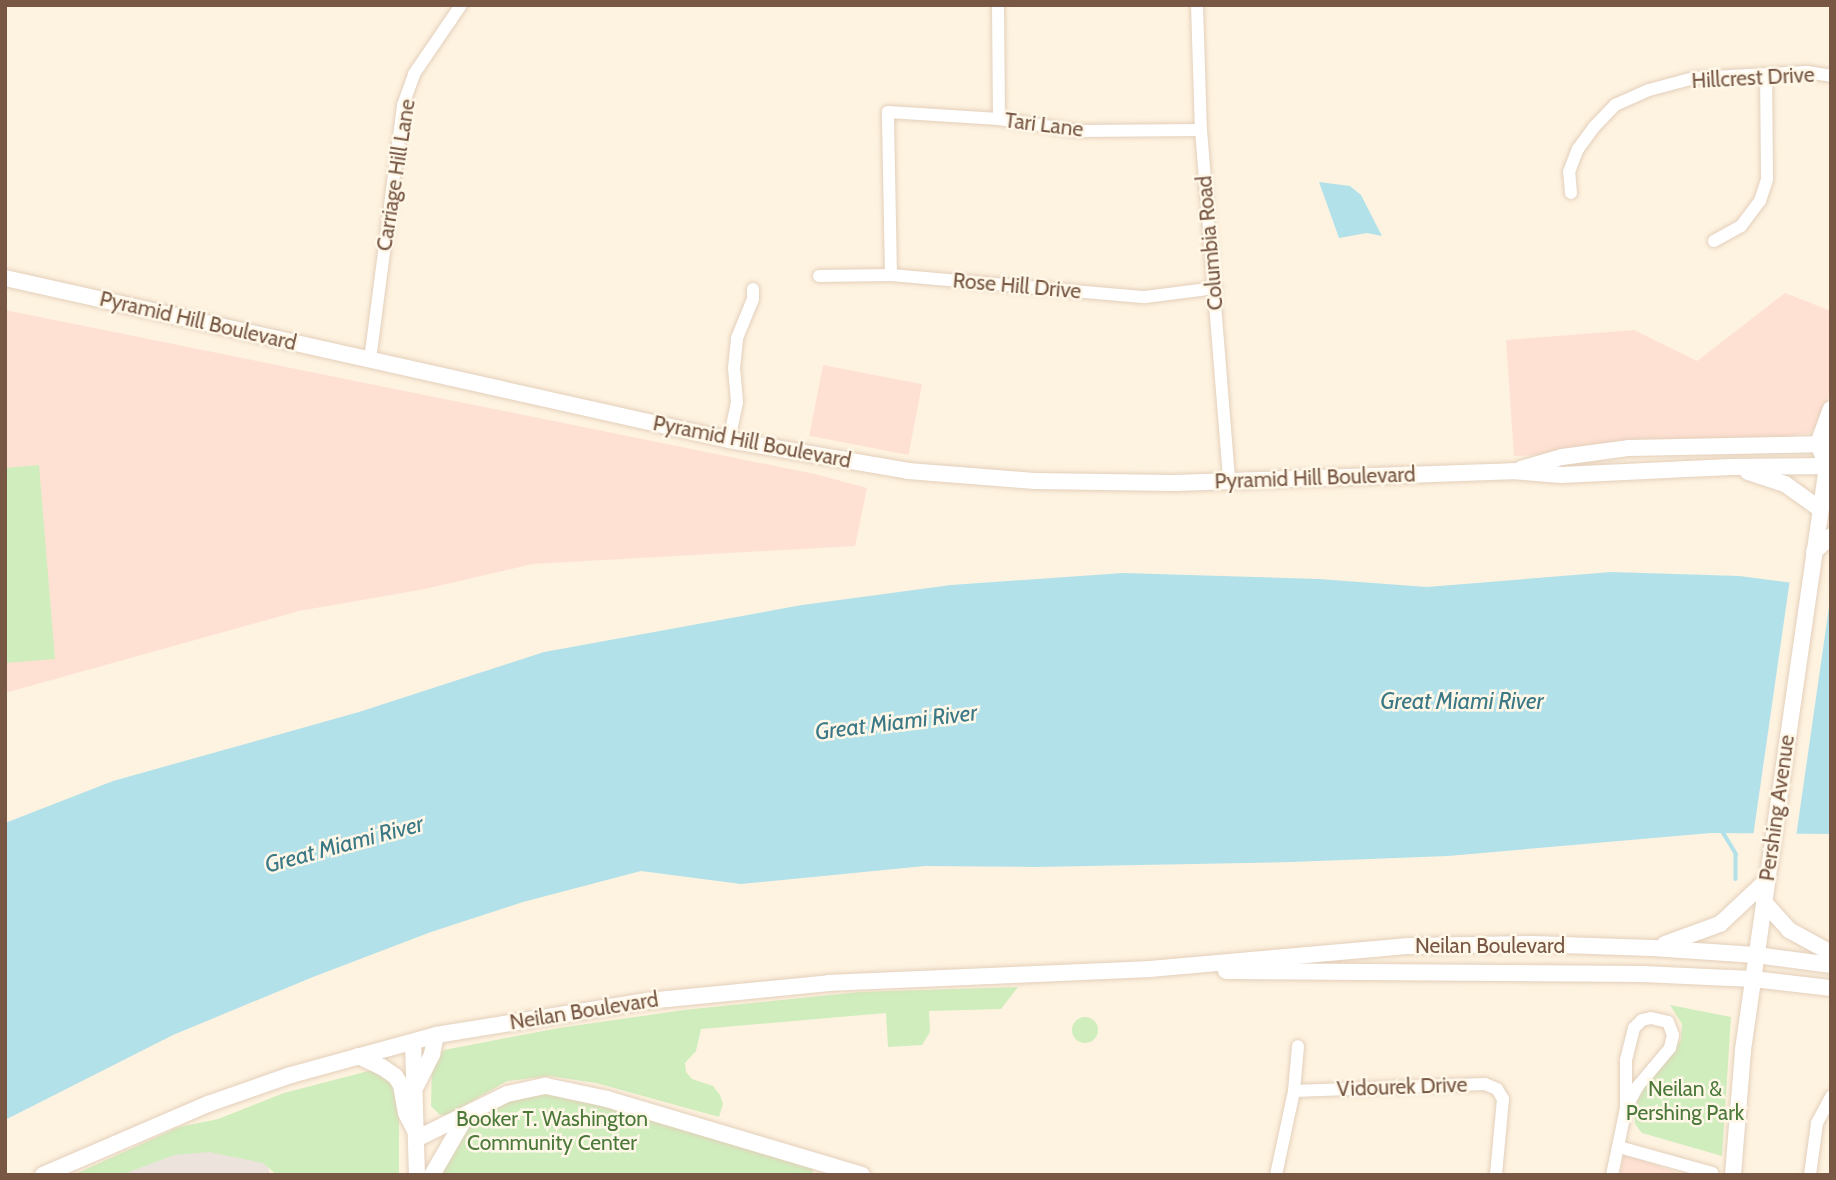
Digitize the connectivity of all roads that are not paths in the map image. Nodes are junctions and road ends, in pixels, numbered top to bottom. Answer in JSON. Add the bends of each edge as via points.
{"nodes":[{"id":1,"x":461,"y":5,"type":"edge"},
{"id":2,"x":998,"y":5,"type":"edge"},
{"id":3,"x":1197,"y":5,"type":"edge"},
{"id":4,"x":1766,"y":74,"type":"junction"},
{"id":5,"x":1831,"y":76,"type":"edge"},
{"id":6,"x":999,"y":120,"type":"junction"},
{"id":7,"x":1201,"y":130,"type":"junction"},
{"id":8,"x":1571,"y":193,"type":"dead end"},
{"id":9,"x":1714,"y":242,"type":"dead end"},
{"id":10,"x":891,"y":275,"type":"junction"},
{"id":11,"x":819,"y":276,"type":"dead end"},
{"id":12,"x":5,"y":278,"type":"edge"},
{"id":13,"x":1215,"y":288,"type":"junction"},
{"id":14,"x":753,"y":289,"type":"dead end"},
{"id":15,"x":370,"y":360,"type":"junction"},
{"id":16,"x":1831,"y":409,"type":"edge"},
{"id":17,"x":729,"y":440,"type":"junction"},
{"id":18,"x":1825,"y":444,"type":"edge"},
{"id":19,"x":1829,"y":464,"type":"edge"},
{"id":20,"x":1732,"y":467,"type":"junction"},
{"id":21,"x":1512,"y":471,"type":"junction"},
{"id":22,"x":1229,"y":480,"type":"junction"},
{"id":23,"x":1820,"y":509,"type":"junction"},
{"id":24,"x":1831,"y":536,"type":"edge"},
{"id":25,"x":1814,"y":552,"type":"junction"},
{"id":26,"x":1767,"y":880,"type":"junction"},
{"id":27,"x":1764,"y":902,"type":"junction"},
{"id":28,"x":1653,"y":948,"type":"junction"},
{"id":29,"x":1831,"y":953,"type":"edge"},
{"id":30,"x":1756,"y":956,"type":"junction"},
{"id":31,"x":1831,"y":965,"type":"edge"},
{"id":32,"x":1150,"y":969,"type":"junction"},
{"id":33,"x":1753,"y":979,"type":"junction"},
{"id":34,"x":1831,"y":988,"type":"edge"},
{"id":35,"x":436,"y":1035,"type":"junction"},
{"id":36,"x":413,"y":1042,"type":"junction"},
{"id":37,"x":1298,"y":1046,"type":"dead end"},
{"id":38,"x":358,"y":1056,"type":"junction"},
{"id":39,"x":416,"y":1086,"type":"junction"},
{"id":40,"x":1294,"y":1091,"type":"junction"},
{"id":41,"x":1831,"y":1097,"type":"edge"},
{"id":42,"x":1626,"y":1108,"type":"junction"},
{"id":43,"x":466,"y":1116,"type":"junction"},
{"id":44,"x":418,"y":1138,"type":"junction"},
{"id":45,"x":1619,"y":1147,"type":"junction"},
{"id":46,"x":1713,"y":1173,"type":"edge"},
{"id":47,"x":43,"y":1175,"type":"edge"},
{"id":48,"x":417,"y":1175,"type":"edge"},
{"id":49,"x":432,"y":1175,"type":"edge"},
{"id":50,"x":862,"y":1175,"type":"edge"},
{"id":51,"x":1276,"y":1175,"type":"edge"},
{"id":52,"x":1496,"y":1175,"type":"edge"},
{"id":53,"x":1612,"y":1175,"type":"edge"},
{"id":54,"x":1734,"y":1175,"type":"edge"},
{"id":55,"x":1810,"y":1175,"type":"edge"}],
"edges":[{"from":1,"to":15,"type":"street","name":"Carriage Hill Lane","via":[[414,74],[404,105]]},
{"from":2,"to":6,"type":"street"},
{"from":3,"to":7,"type":"street","name":"Columbia Road"},
{"from":4,"to":5,"type":"street","name":"Hillcrest Drive"},
{"from":4,"to":8,"type":"street","name":"Hillcrest Drive","via":[[1694,78],[1615,105],[1578,149],[1569,172]]},
{"from":4,"to":9,"type":"street","via":[[1767,178],[1760,201],[1741,226]]},
{"from":6,"to":7,"type":"street","name":"Tari Lane","via":[[1078,131]]},
{"from":6,"to":10,"type":"street","name":"Tari Lane","via":[[888,111]]},
{"from":7,"to":13,"type":"street","name":"Columbia Road"},
{"from":10,"to":11,"type":"street","name":"Rose Hill Drive"},
{"from":10,"to":13,"type":"street","name":"Rose Hill Drive","via":[[1145,296]]},
{"from":12,"to":15,"type":"street","name":"Pyramid Hill Boulevard"},
{"from":13,"to":22,"type":"street","name":"Columbia Road"},
{"from":14,"to":17,"type":"street","via":[[737,338],[737,402]]},
{"from":15,"to":17,"type":"street","name":"Pyramid Hill Boulevard"},
{"from":16,"to":18,"type":"street"},
{"from":17,"to":22,"type":"street","name":"Pyramid Hill Boulevard","via":[[908,471],[973,477],[1107,483]]},
{"from":18,"to":19,"type":"street"},
{"from":18,"to":21,"type":"street","name":"Pyramid Hill Boulevard","via":[[1629,448],[1562,457]]},
{"from":19,"to":20,"type":"street","name":"Pyramid Hill Boulevard"},
{"from":19,"to":23,"type":"street","name":"Pershing Avenue"},
{"from":20,"to":21,"type":"street","name":"Pyramid Hill Boulevard","via":[[1561,475]]},
{"from":20,"to":23,"type":"street","via":[[1785,484]]},
{"from":21,"to":22,"type":"street","name":"Pyramid Hill Boulevard"},
{"from":23,"to":25,"type":"street","name":"Pershing Avenue"},
{"from":24,"to":25,"type":"street"},
{"from":25,"to":26,"type":"street","name":"Pershing Avenue"},
{"from":26,"to":27,"type":"street","name":"Pershing Avenue"},
{"from":26,"to":28,"type":"street","via":[[1711,929]]},
{"from":27,"to":29,"type":"street","via":[[1789,930]]},
{"from":27,"to":30,"type":"street","name":"Pershing Avenue"},
{"from":28,"to":30,"type":"street","name":"Neilan Boulevard"},
{"from":28,"to":32,"type":"street","name":"Neilan Boulevard","via":[[1409,946]]},
{"from":30,"to":31,"type":"street","name":"Neilan Boulevard"},
{"from":30,"to":33,"type":"street","name":"Pershing Avenue"},
{"from":32,"to":33,"type":"street","name":"Neilan Boulevard"},
{"from":32,"to":35,"type":"street","name":"Neilan Boulevard","via":[[759,988],[594,1008]]},
{"from":33,"to":34,"type":"street","name":"Neilan Boulevard"},
{"from":33,"to":54,"type":"street","name":"Pershing Avenue","via":[[1739,1087]]},
{"from":35,"to":36,"type":"street","name":"Neilan Boulevard"},
{"from":35,"to":39,"type":"street"},
{"from":36,"to":38,"type":"street","name":"Neilan Boulevard"},
{"from":36,"to":39,"type":"street"},
{"from":37,"to":40,"type":"street"},
{"from":38,"to":44,"type":"street","via":[[383,1067],[401,1085],[406,1113]]},
{"from":38,"to":47,"type":"street","name":"Neilan Boulevard","via":[[208,1104]]},
{"from":39,"to":44,"type":"street"},
{"from":40,"to":51,"type":"street"},
{"from":40,"to":52,"type":"street","name":"Vidourek Drive","via":[[1485,1084],[1497,1089],[1503,1099]]},
{"from":41,"to":55,"type":"street","via":[[1822,1108]]},
{"from":42,"to":42,"type":"street","via":[[1626,1060],[1634,1028],[1651,1018],[1668,1022],[1673,1035],[1670,1048]]},
{"from":42,"to":45,"type":"street"},
{"from":43,"to":44,"type":"street"},
{"from":43,"to":49,"type":"street"},
{"from":43,"to":50,"type":"street","via":[[524,1089],[568,1088]]},
{"from":44,"to":48,"type":"street"},
{"from":45,"to":46,"type":"street"},
{"from":45,"to":53,"type":"street"}]}
